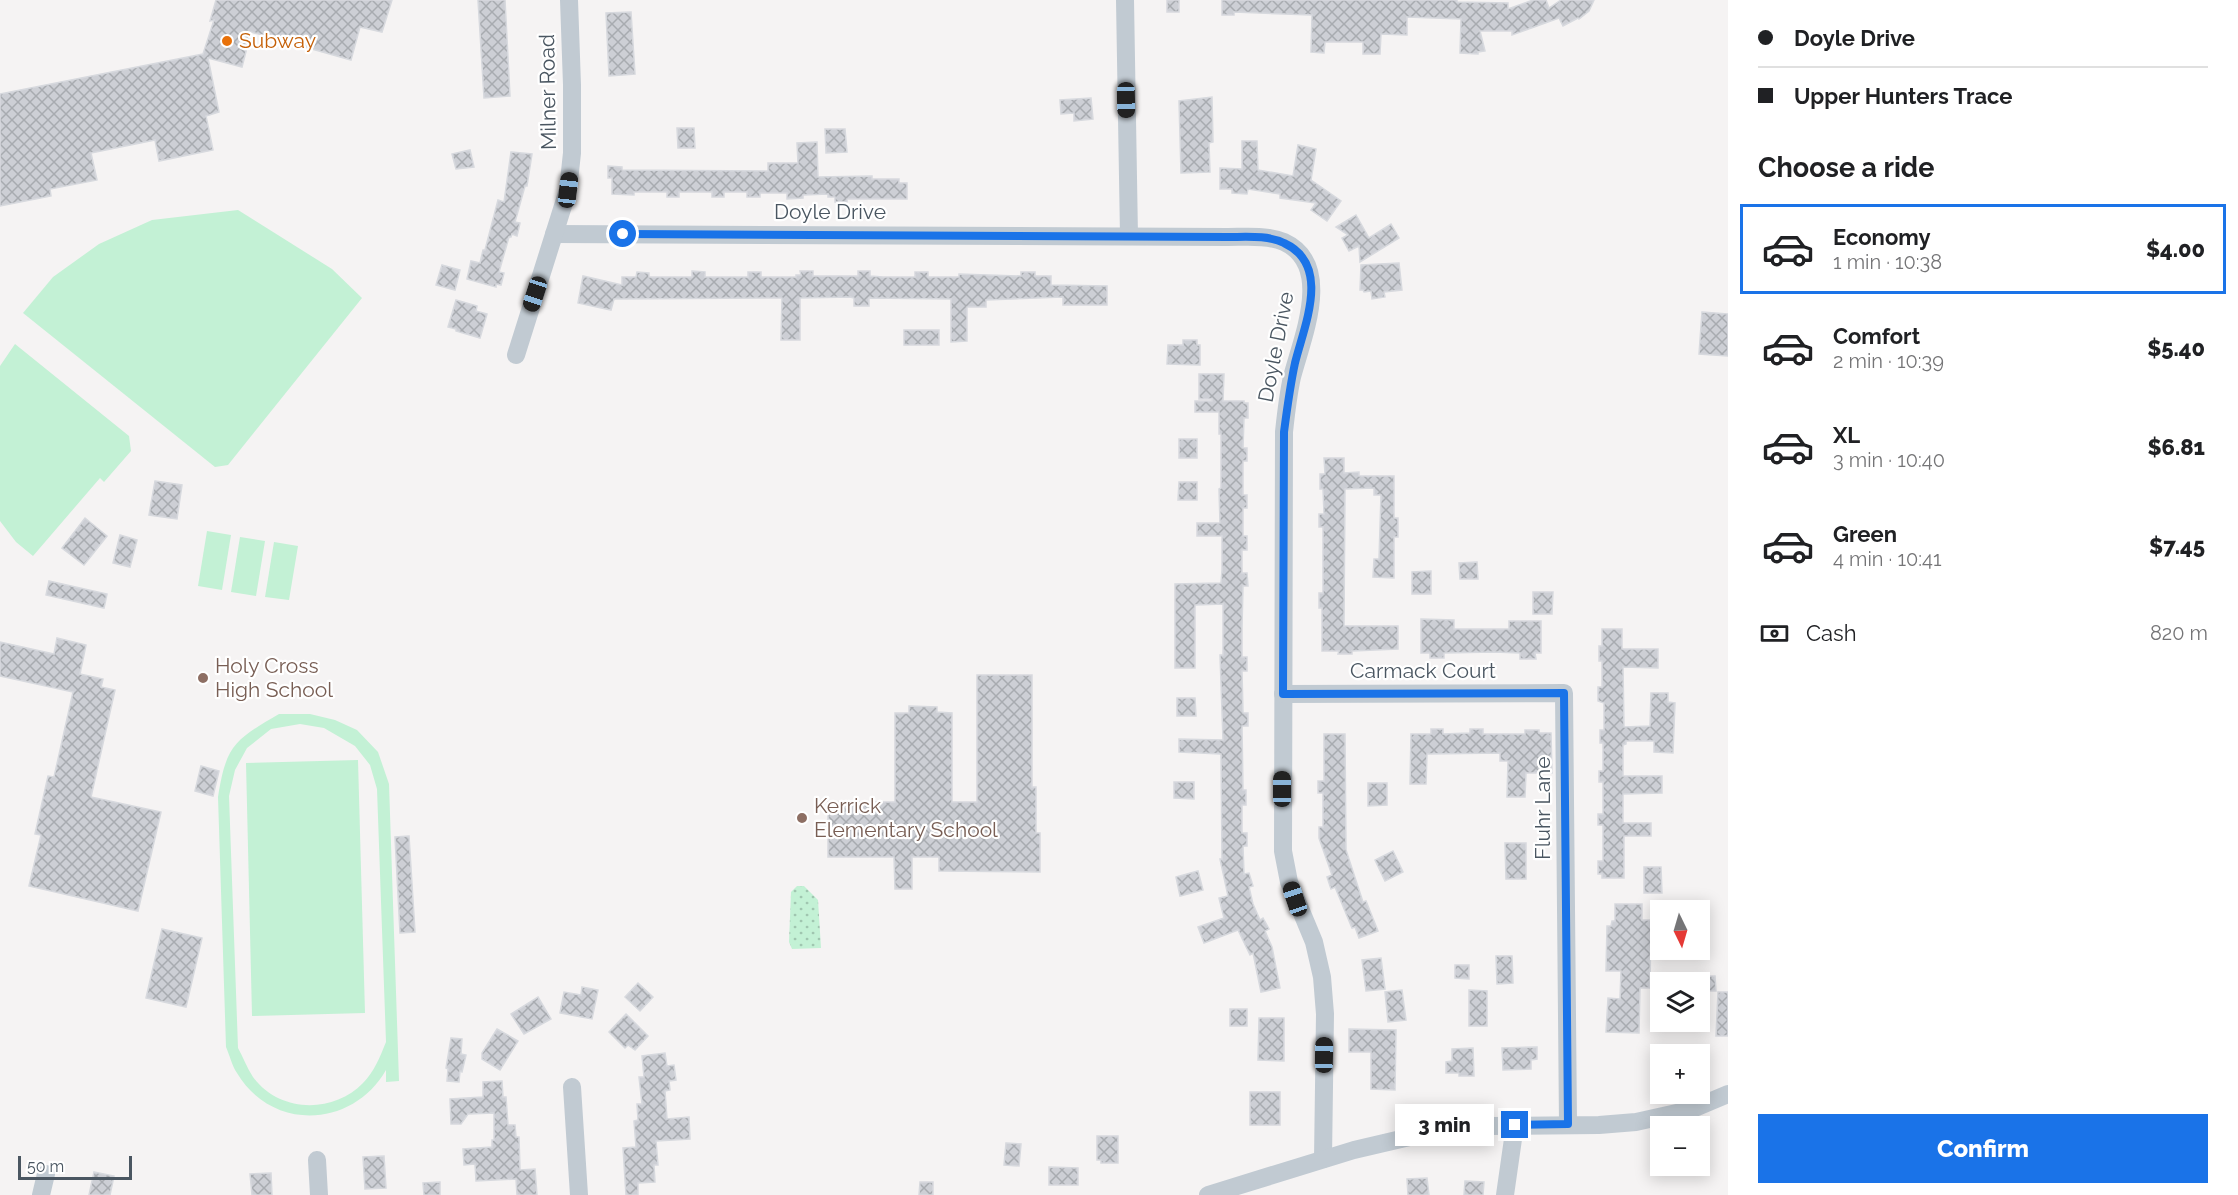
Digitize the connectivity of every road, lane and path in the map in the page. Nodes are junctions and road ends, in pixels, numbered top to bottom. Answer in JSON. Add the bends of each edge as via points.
{"nodes":[{"id":1,"x":569,"y":0,"type":"edge"},
{"id":2,"x":1125,"y":0,"type":"edge"},
{"id":3,"x":554,"y":234,"type":"junction"},
{"id":4,"x":1129,"y":236,"type":"junction"},
{"id":5,"x":516,"y":355,"type":"dead end"},
{"id":6,"x":1564,"y":693,"type":"joint"},
{"id":7,"x":1283,"y":694,"type":"junction"},
{"id":8,"x":572,"y":1087,"type":"dead end"},
{"id":9,"x":1728,"y":1094,"type":"edge"},
{"id":10,"x":1568,"y":1124,"type":"junction"},
{"id":11,"x":1515,"y":1125,"type":"junction"},
{"id":12,"x":1323,"y":1159,"type":"junction"},
{"id":13,"x":317,"y":1160,"type":"dead end"},
{"id":14,"x":46,"y":1173,"type":"dead end"},
{"id":15,"x":42,"y":1195,"type":"edge"},
{"id":16,"x":319,"y":1195,"type":"edge"},
{"id":17,"x":579,"y":1195,"type":"edge"},
{"id":18,"x":1208,"y":1195,"type":"edge"},
{"id":19,"x":1505,"y":1195,"type":"edge"}],
"edges":[{"from":1,"to":3,"type":"street","name":"Milner Road","via":[[572,153],[568,190]]},
{"from":2,"to":4,"type":"street"},
{"from":3,"to":4,"type":"street","name":"Doyle Drive"},
{"from":3,"to":5,"type":"street","name":"Milner Road"},
{"from":4,"to":7,"type":"street","name":"Doyle Drive","via":[[1279,241],[1295,250],[1310,271],[1311,301],[1288,392],[1284,432]]},
{"from":6,"to":7,"type":"street","name":"Carmack Court"},
{"from":6,"to":10,"type":"street","name":"Fluhr Lane"},
{"from":7,"to":12,"type":"street","name":"Doyle Drive","via":[[1283,851],[1289,882],[1314,942],[1322,977]]},
{"from":8,"to":17,"type":"street"},
{"from":9,"to":10,"type":"street","via":[[1690,1110],[1649,1120],[1611,1125]]},
{"from":10,"to":11,"type":"street"},
{"from":11,"to":12,"type":"street","via":[[1431,1132]]},
{"from":11,"to":19,"type":"street"},
{"from":12,"to":18,"type":"street"},
{"from":13,"to":16,"type":"street"},
{"from":14,"to":15,"type":"street"}]}
